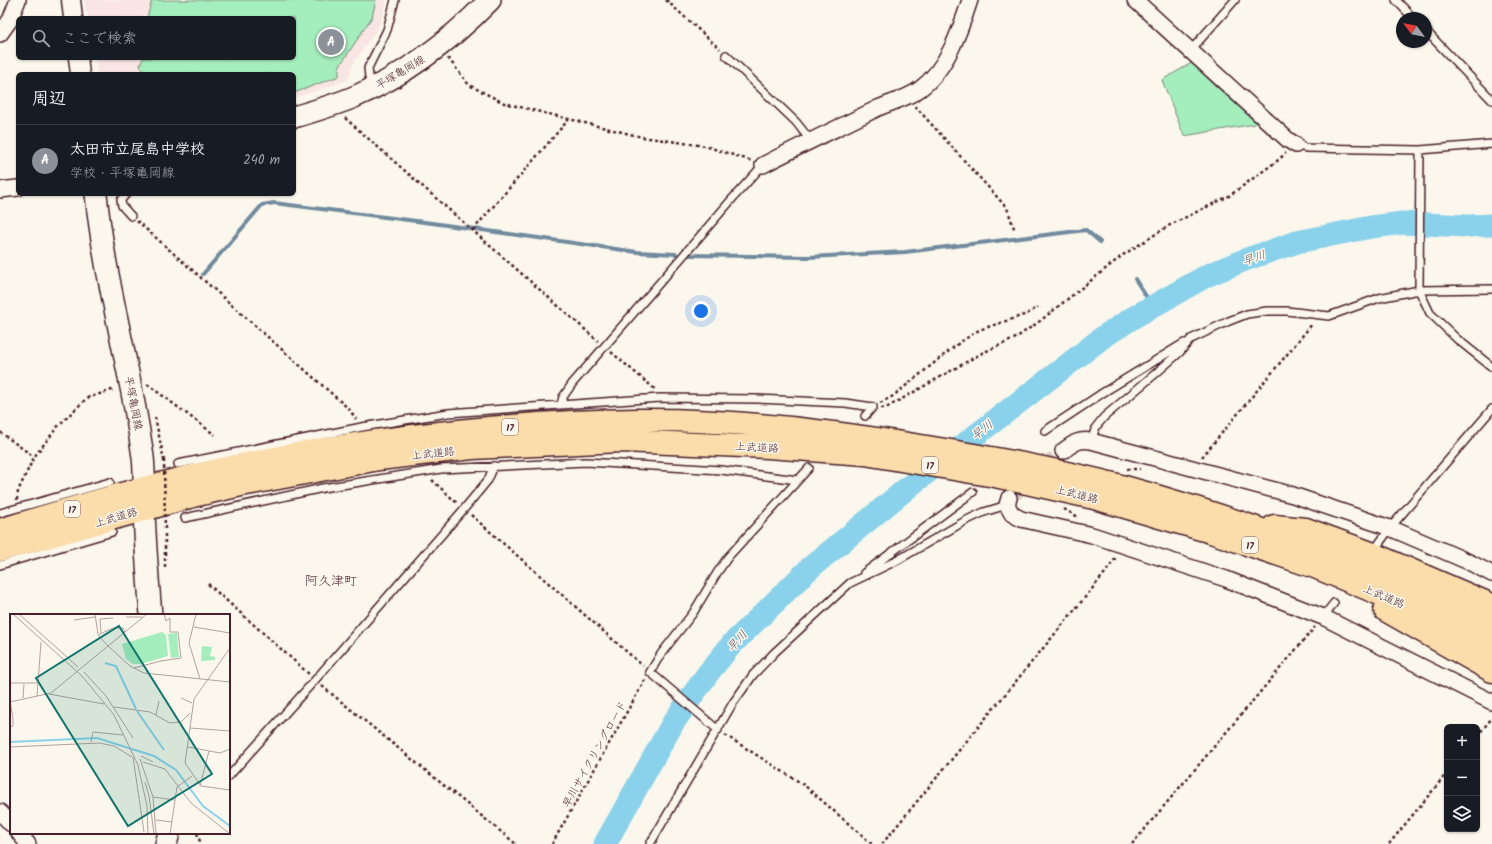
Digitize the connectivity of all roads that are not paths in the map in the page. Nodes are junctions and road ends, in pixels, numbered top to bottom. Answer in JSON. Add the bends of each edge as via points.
{"nodes":[{"id":1,"x":18,"y":0,"type":"edge"},
{"id":2,"x":71,"y":0,"type":"edge"},
{"id":3,"x":395,"y":0,"type":"edge"},
{"id":4,"x":490,"y":0,"type":"edge"},
{"id":5,"x":970,"y":0,"type":"edge"},
{"id":6,"x":1135,"y":0,"type":"edge"},
{"id":7,"x":1235,"y":0,"type":"edge"},
{"id":8,"x":1396,"y":0,"type":"edge"},
{"id":9,"x":1407,"y":12,"type":"edge"},
{"id":10,"x":73,"y":16,"type":"edge"},
{"id":11,"x":0,"y":34,"type":"edge"},
{"id":12,"x":1432,"y":37,"type":"edge"},
{"id":13,"x":1191,"y":50,"type":"junction"},
{"id":14,"x":726,"y":55,"type":"road end"},
{"id":15,"x":78,"y":60,"type":"edge"},
{"id":16,"x":80,"y":72,"type":"edge"},
{"id":17,"x":372,"y":88,"type":"junction"},
{"id":18,"x":1492,"y":100,"type":"edge"},
{"id":19,"x":296,"y":116,"type":"edge"},
{"id":20,"x":811,"y":141,"type":"junction"},
{"id":21,"x":1492,"y":144,"type":"edge"},
{"id":22,"x":1296,"y":145,"type":"joint"},
{"id":23,"x":1420,"y":150,"type":"junction"},
{"id":24,"x":763,"y":165,"type":"joint"},
{"id":25,"x":16,"y":188,"type":"edge"},
{"id":26,"x":0,"y":190,"type":"edge"},
{"id":27,"x":96,"y":196,"type":"edge"},
{"id":28,"x":124,"y":196,"type":"edge"},
{"id":29,"x":131,"y":216,"type":"road end"},
{"id":30,"x":1492,"y":289,"type":"edge"},
{"id":31,"x":1419,"y":290,"type":"junction"},
{"id":32,"x":1191,"y":339,"type":"junction"},
{"id":33,"x":1492,"y":367,"type":"edge"},
{"id":34,"x":561,"y":404,"type":"junction"},
{"id":35,"x":1492,"y":409,"type":"edge"},
{"id":36,"x":865,"y":416,"type":"dead end"},
{"id":37,"x":1045,"y":431,"type":"dead end"},
{"id":38,"x":1091,"y":441,"type":"junction"},
{"id":39,"x":1063,"y":451,"type":"tunnel mouth"},
{"id":40,"x":238,"y":458,"type":"junction"},
{"id":41,"x":178,"y":464,"type":"dead end"},
{"id":42,"x":494,"y":466,"type":"junction"},
{"id":43,"x":380,"y":468,"type":"junction"},
{"id":44,"x":809,"y":468,"type":"dead end"},
{"id":45,"x":798,"y":480,"type":"junction"},
{"id":46,"x":110,"y":482,"type":"dead end"},
{"id":47,"x":973,"y":492,"type":"dead end"},
{"id":48,"x":145,"y":498,"type":"junction"},
{"id":49,"x":1008,"y":501,"type":"joint"},
{"id":50,"x":0,"y":513,"type":"edge"},
{"id":51,"x":185,"y":518,"type":"dead end"},
{"id":52,"x":1245,"y":523,"type":"junction"},
{"id":53,"x":1390,"y":528,"type":"junction"},
{"id":54,"x":0,"y":530,"type":"edge"},
{"id":55,"x":112,"y":532,"type":"dead end"},
{"id":56,"x":1210,"y":532,"type":"junction"},
{"id":57,"x":1378,"y":545,"type":"dead end"},
{"id":58,"x":0,"y":550,"type":"edge"},
{"id":59,"x":25,"y":550,"type":"junction"},
{"id":60,"x":0,"y":565,"type":"edge"},
{"id":61,"x":1492,"y":574,"type":"edge"},
{"id":62,"x":850,"y":583,"type":"junction"},
{"id":63,"x":1334,"y":603,"type":"dead end"},
{"id":64,"x":1492,"y":605,"type":"edge"},
{"id":65,"x":151,"y":614,"type":"edge"},
{"id":66,"x":1323,"y":618,"type":"junction"},
{"id":67,"x":1492,"y":628,"type":"edge"},
{"id":68,"x":1492,"y":649,"type":"edge"},
{"id":69,"x":1492,"y":671,"type":"edge"},
{"id":70,"x":1492,"y":702,"type":"edge"},
{"id":71,"x":716,"y":729,"type":"junction"},
{"id":72,"x":230,"y":775,"type":"edge"},
{"id":73,"x":0,"y":812,"type":"edge"},
{"id":74,"x":10,"y":823,"type":"edge"},
{"id":75,"x":20,"y":834,"type":"edge"},
{"id":76,"x":169,"y":834,"type":"edge"},
{"id":77,"x":28,"y":844,"type":"edge"},
{"id":78,"x":166,"y":844,"type":"edge"},
{"id":79,"x":650,"y":844,"type":"edge"}],
"edges":[{"from":1,"to":11,"type":"street","via":[[10,20]]},
{"from":2,"to":10,"type":"street"},
{"from":3,"to":17,"type":"lane","via":[[387,30],[368,68]]},
{"from":4,"to":17,"type":"main road","name":"平塚亀岡線","via":[[440,46],[412,66]]},
{"from":5,"to":20,"type":"street","via":[[950,53],[920,89]]},
{"from":6,"to":13,"type":"street"},
{"from":7,"to":13,"type":"lane"},
{"from":8,"to":9,"type":"lane"},
{"from":12,"to":18,"type":"lane"},
{"from":13,"to":22,"type":"street"},
{"from":14,"to":20,"type":"lane","via":[[796,122]]},
{"from":15,"to":16,"type":"street"},
{"from":17,"to":19,"type":"main road","name":"平塚亀岡線","via":[[339,103]]},
{"from":20,"to":24,"type":"street"},
{"from":21,"to":23,"type":"lane"},
{"from":22,"to":23,"type":"lane","via":[[1306,148]]},
{"from":23,"to":31,"type":"lane"},
{"from":24,"to":34,"type":"lane","via":[[566,391]]},
{"from":25,"to":26,"type":"street"},
{"from":27,"to":48,"type":"main road","name":"平塚亀岡線","via":[[114,309],[137,418]]},
{"from":28,"to":29,"type":"lane","via":[[121,200],[122,206]]},
{"from":30,"to":31,"type":"lane"},
{"from":31,"to":32,"type":"lane","via":[[1379,298],[1329,316],[1287,311],[1247,314]]},
{"from":31,"to":33,"type":"lane","via":[[1433,316]]},
{"from":32,"to":37,"type":"lane"},
{"from":32,"to":38,"type":"lane","via":[[1165,365],[1104,417],[1096,427]]},
{"from":34,"to":36,"type":"lane","via":[[660,398],[757,399],[845,403],[873,407]]},
{"from":34,"to":40,"type":"lane","via":[[448,413],[362,427]]},
{"from":35,"to":53,"type":"lane"},
{"from":38,"to":39,"type":"street","via":[[1081,440]]},
{"from":38,"to":53,"type":"street","via":[[1293,495]]},
{"from":40,"to":41,"type":"lane"},
{"from":40,"to":48,"type":"highway","name":"上武道路","number":"17"},
{"from":40,"to":52,"type":"highway","name":"上武道路","number":"17","via":[[506,427],[638,420],[708,422],[837,433],[1011,461],[1125,487]]},
{"from":42,"to":43,"type":"lane","via":[[428,471]]},
{"from":42,"to":45,"type":"lane","via":[[586,462],[721,470]]},
{"from":42,"to":72,"type":"lane","via":[[488,480],[464,509]]},
{"from":43,"to":48,"type":"highway","name":"上武道路","number":"17"},
{"from":43,"to":51,"type":"lane","via":[[323,488]]},
{"from":43,"to":56,"type":"highway","name":"上武道路","number":"17","via":[[472,448],[621,441],[865,454],[995,476],[1094,498]]},
{"from":44,"to":45,"type":"lane"},
{"from":45,"to":71,"type":"lane","via":[[728,557],[693,613],[661,654],[652,673]]},
{"from":46,"to":50,"type":"lane"},
{"from":47,"to":62,"type":"lane"},
{"from":48,"to":54,"type":"highway","name":"上武道路","number":"17"},
{"from":48,"to":59,"type":"highway","name":"上武道路","number":"17"},
{"from":48,"to":65,"type":"main road","name":"平塚亀岡線"},
{"from":49,"to":62,"type":"lane","via":[[964,521],[898,560]]},
{"from":49,"to":66,"type":"street","via":[[1012,514],[1021,519],[1125,545],[1226,579]]},
{"from":52,"to":64,"type":"highway","via":[[1306,529],[1371,553]]},
{"from":52,"to":67,"type":"highway","name":"上武道路","number":"17","via":[[1376,573]]},
{"from":53,"to":57,"type":"lane"},
{"from":53,"to":61,"type":"street"},
{"from":55,"to":59,"type":"lane"},
{"from":56,"to":68,"type":"highway","name":"上武道路","number":"17","via":[[1315,567],[1435,617]]},
{"from":56,"to":69,"type":"highway","via":[[1254,556],[1392,613]]},
{"from":58,"to":59,"type":"highway","name":"上武道路","number":"17"},
{"from":59,"to":60,"type":"lane"},
{"from":62,"to":71,"type":"lane","via":[[753,675]]},
{"from":63,"to":66,"type":"lane"},
{"from":66,"to":70,"type":"street"},
{"from":71,"to":79,"type":"lane"},
{"from":73,"to":74,"type":"street"},
{"from":75,"to":77,"type":"street"},
{"from":76,"to":78,"type":"main road"}]}
